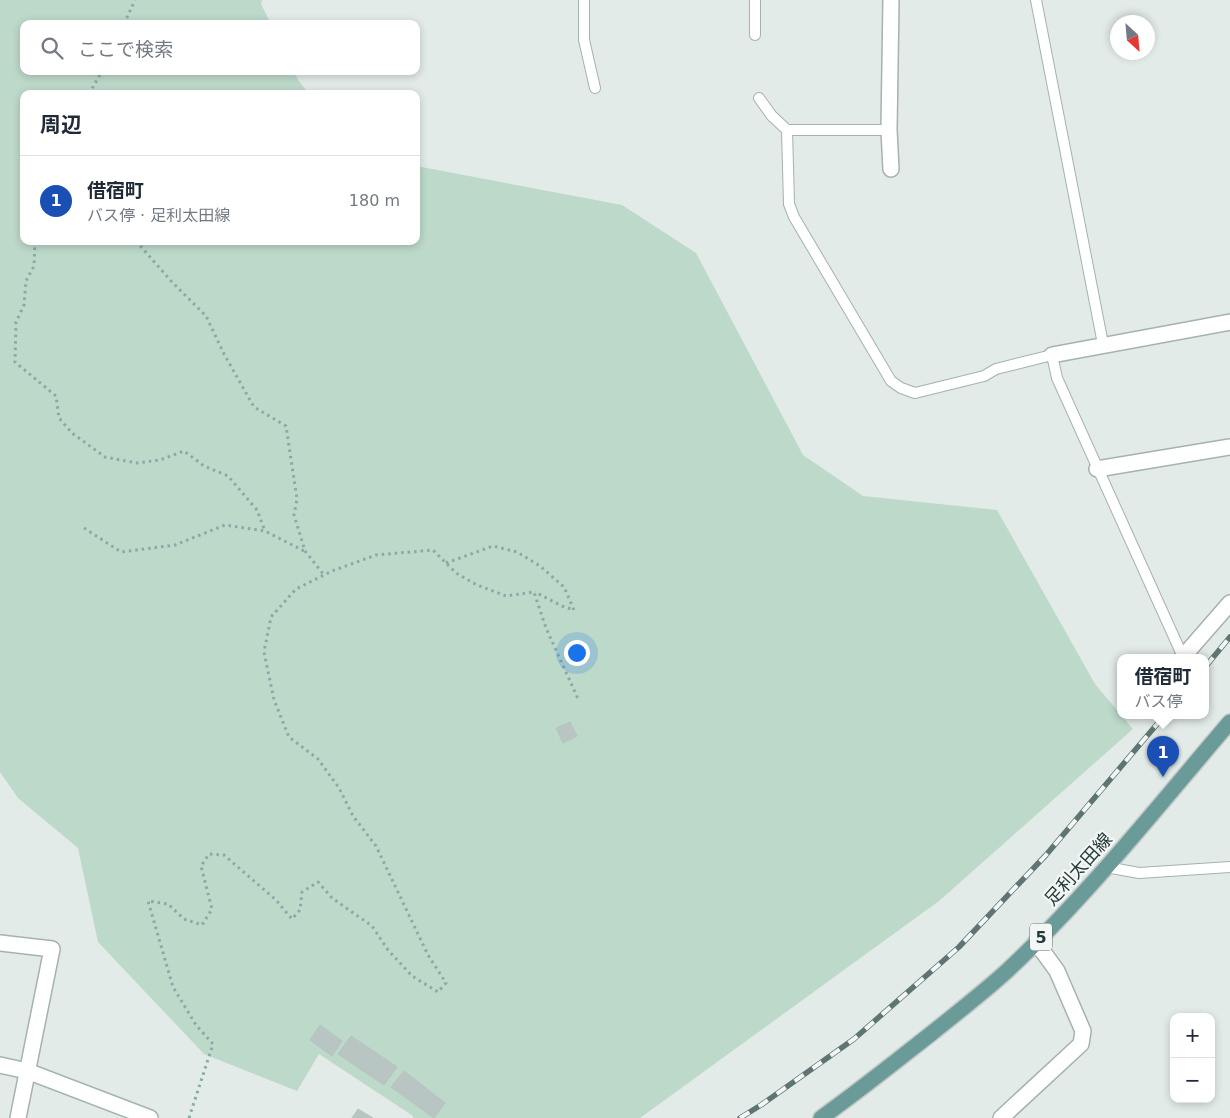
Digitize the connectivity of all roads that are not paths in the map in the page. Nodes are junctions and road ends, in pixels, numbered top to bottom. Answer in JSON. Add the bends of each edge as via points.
{"nodes":[{"id":1,"x":584,"y":0,"type":"edge"},
{"id":2,"x":755,"y":0,"type":"edge"},
{"id":3,"x":891,"y":0,"type":"edge"},
{"id":4,"x":1036,"y":0,"type":"edge"},
{"id":5,"x":755,"y":35,"type":"dead end"},
{"id":6,"x":595,"y":88,"type":"dead end"},
{"id":7,"x":759,"y":98,"type":"dead end"},
{"id":8,"x":787,"y":130,"type":"junction"},
{"id":9,"x":889,"y":130,"type":"junction"},
{"id":10,"x":891,"y":169,"type":"dead end"},
{"id":11,"x":1230,"y":322,"type":"edge"},
{"id":12,"x":1103,"y":344,"type":"junction"},
{"id":13,"x":1052,"y":354,"type":"junction"},
{"id":14,"x":1230,"y":447,"type":"edge"},
{"id":15,"x":1097,"y":470,"type":"junction"},
{"id":16,"x":1230,"y":603,"type":"edge"},
{"id":17,"x":1180,"y":654,"type":"edge"},
{"id":18,"x":1185,"y":654,"type":"edge"},
{"id":19,"x":1230,"y":722,"type":"edge"},
{"id":20,"x":1106,"y":866,"type":"junction"},
{"id":21,"x":1230,"y":867,"type":"edge"},
{"id":22,"x":0,"y":942,"type":"edge"},
{"id":23,"x":1035,"y":943,"type":"junction"},
{"id":24,"x":0,"y":1065,"type":"edge"},
{"id":25,"x":27,"y":1070,"type":"junction"},
{"id":26,"x":828,"y":1116,"type":"edge"},
{"id":27,"x":18,"y":1118,"type":"edge"},
{"id":28,"x":150,"y":1118,"type":"edge"},
{"id":29,"x":1001,"y":1118,"type":"edge"}],
"edges":[{"from":1,"to":6,"type":"lane","via":[[584,40]]},
{"from":2,"to":5,"type":"lane"},
{"from":3,"to":9,"type":"street"},
{"from":4,"to":12,"type":"lane"},
{"from":7,"to":8,"type":"lane"},
{"from":8,"to":9,"type":"lane"},
{"from":8,"to":13,"type":"lane","via":[[789,204],[794,217],[892,381],[915,393],[984,376],[996,369]]},
{"from":9,"to":10,"type":"street"},
{"from":11,"to":12,"type":"street"},
{"from":12,"to":13,"type":"street"},
{"from":13,"to":15,"type":"lane","via":[[1057,378]]},
{"from":14,"to":15,"type":"street"},
{"from":15,"to":17,"type":"lane"},
{"from":16,"to":18,"type":"street"},
{"from":19,"to":20,"type":"main road","name":"足利太田線","number":"5"},
{"from":20,"to":21,"type":"lane","via":[[1139,873]]},
{"from":20,"to":23,"type":"main road","name":"足利太田線","number":"5"},
{"from":22,"to":25,"type":"street","via":[[52,949]]},
{"from":23,"to":26,"type":"main road","name":"足利太田線","number":"5","via":[[974,999]]},
{"from":23,"to":29,"type":"street","via":[[1057,971],[1083,1031],[1081,1044]]},
{"from":24,"to":25,"type":"street"},
{"from":25,"to":27,"type":"street"},
{"from":25,"to":28,"type":"street"}]}
